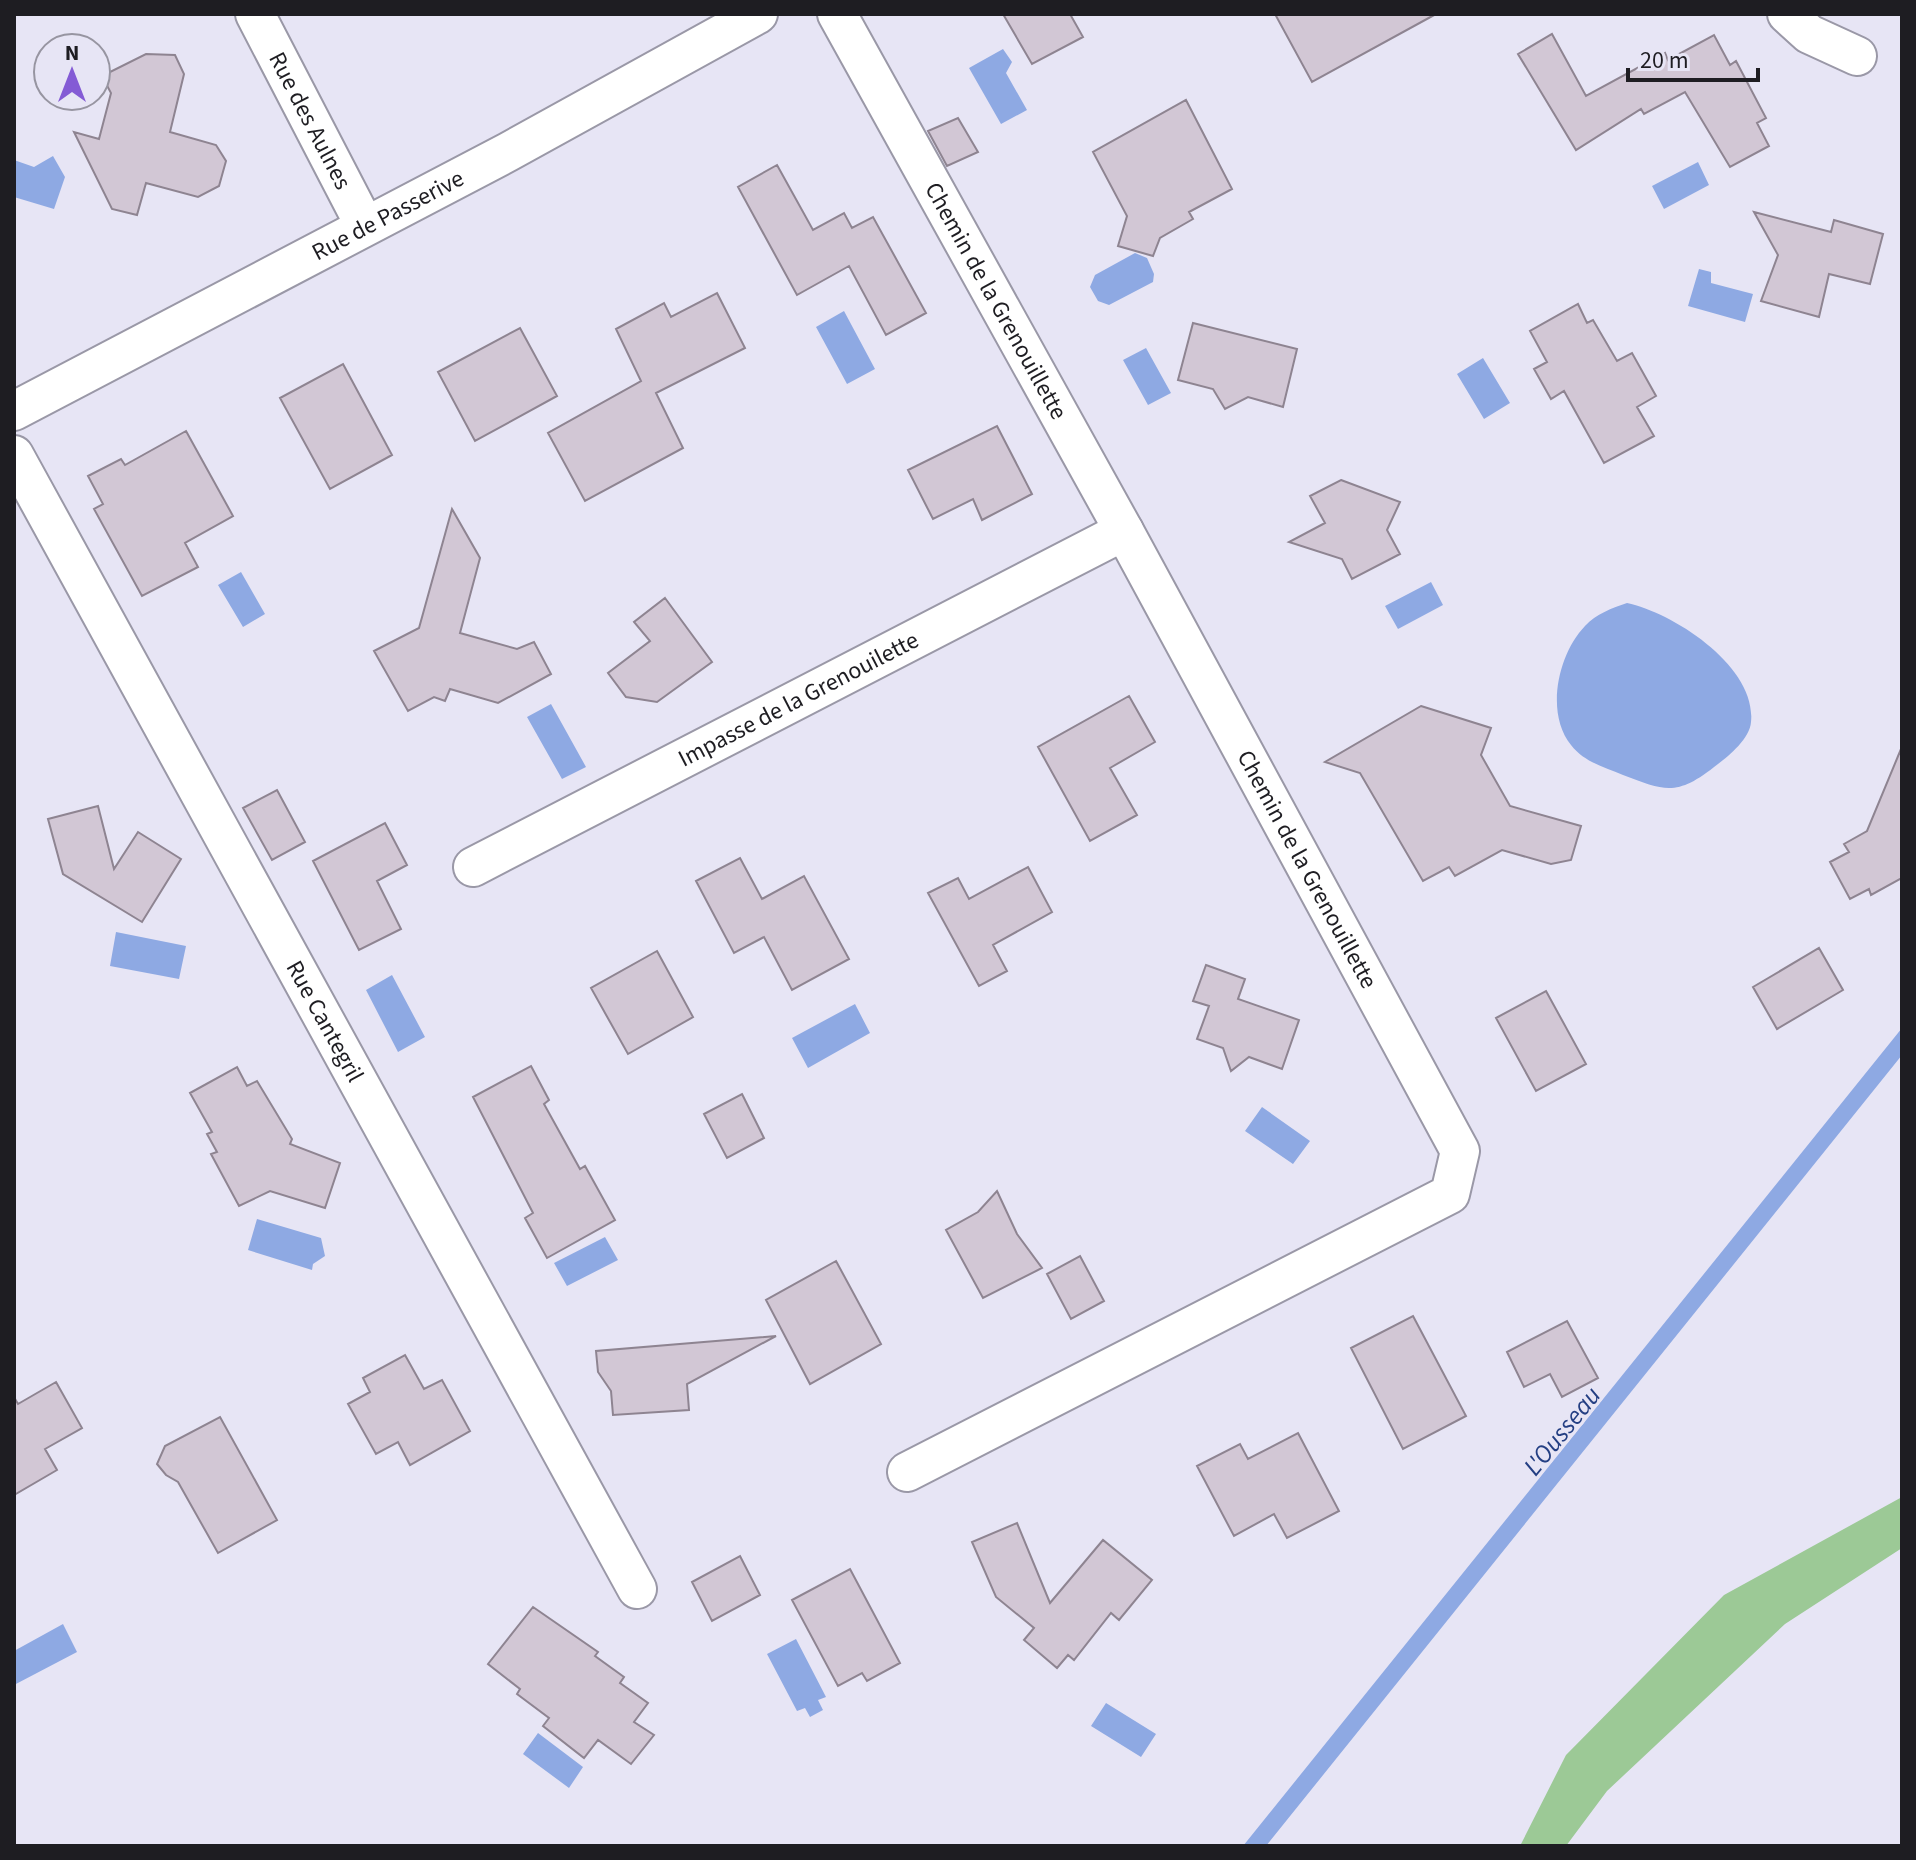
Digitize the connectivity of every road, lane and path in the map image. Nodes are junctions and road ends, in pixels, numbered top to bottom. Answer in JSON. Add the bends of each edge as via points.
{"nodes":[{"id":1,"x":255,"y":14,"type":"edge"},
{"id":2,"x":758,"y":14,"type":"edge"},
{"id":3,"x":837,"y":14,"type":"edge"},
{"id":4,"x":1787,"y":14,"type":"edge"},
{"id":5,"x":1857,"y":56,"type":"dead end"},
{"id":6,"x":365,"y":226,"type":"junction"},
{"id":7,"x":14,"y":411,"type":"edge"},
{"id":8,"x":14,"y":455,"type":"edge"},
{"id":9,"x":1124,"y":531,"type":"junction"},
{"id":10,"x":473,"y":867,"type":"dead end"},
{"id":11,"x":907,"y":1472,"type":"dead end"},
{"id":12,"x":637,"y":1589,"type":"dead end"}],
"edges":[{"from":1,"to":6,"type":"street","name":"Rue des Aulnes"},
{"from":2,"to":6,"type":"street","name":"Rue de Passerive"},
{"from":3,"to":9,"type":"street","name":"Chemin de la Grenouillette"},
{"from":4,"to":5,"type":"street","via":[[1809,34]]},
{"from":6,"to":7,"type":"street","name":"Rue de Passerive"},
{"from":8,"to":12,"type":"street","name":"Rue Cantegril"},
{"from":9,"to":10,"type":"street","name":"Impasse de la Grenouilette"},
{"from":9,"to":11,"type":"street","name":"Chemin de la Grenouillette","via":[[1460,1151],[1450,1194]]}]}
